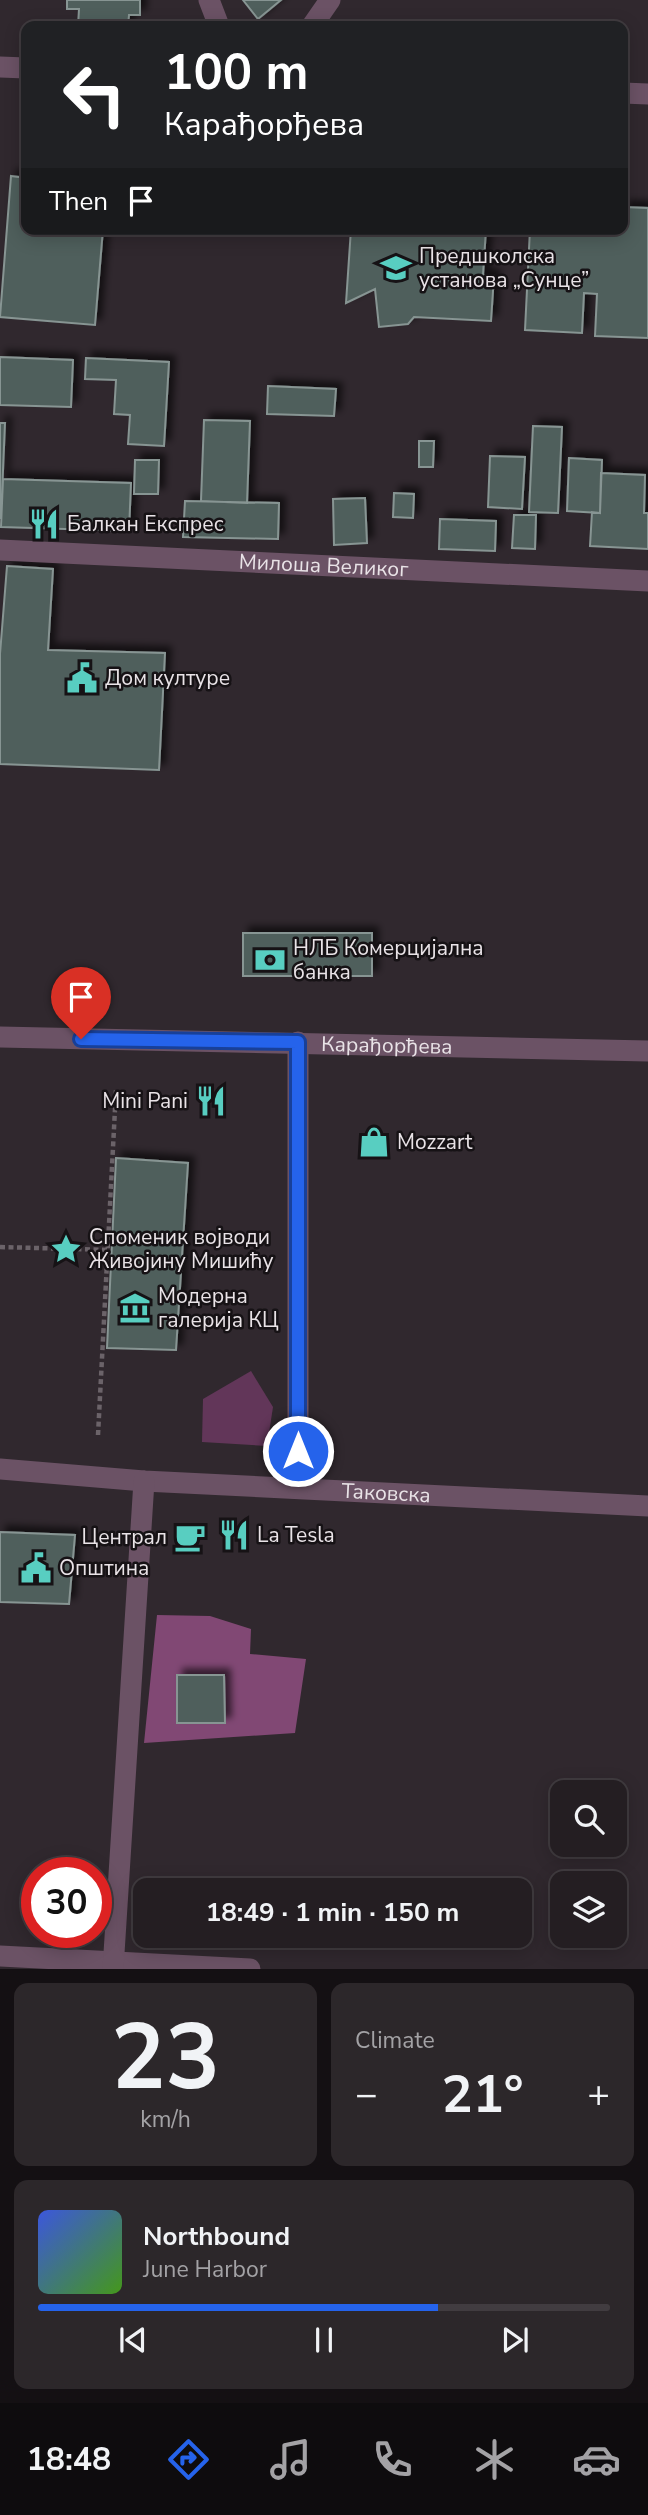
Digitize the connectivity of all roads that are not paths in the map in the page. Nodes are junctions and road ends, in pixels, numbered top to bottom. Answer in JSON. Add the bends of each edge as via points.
{"nodes":[{"id":1,"x":209,"y":0,"type":"edge"},
{"id":2,"x":330,"y":0,"type":"edge"},
{"id":3,"x":217,"y":21,"type":"edge"},
{"id":4,"x":315,"y":21,"type":"edge"},
{"id":5,"x":0,"y":67,"type":"edge"},
{"id":6,"x":21,"y":68,"type":"edge"},
{"id":7,"x":628,"y":93,"type":"edge"},
{"id":8,"x":648,"y":94,"type":"edge"},
{"id":9,"x":0,"y":550,"type":"edge"},
{"id":10,"x":648,"y":581,"type":"edge"},
{"id":11,"x":0,"y":1037,"type":"edge"},
{"id":12,"x":298,"y":1042,"type":"junction"},
{"id":13,"x":648,"y":1051,"type":"edge"},
{"id":14,"x":0,"y":1469,"type":"edge"},
{"id":15,"x":144,"y":1481,"type":"junction"},
{"id":16,"x":298,"y":1488,"type":"junction"},
{"id":17,"x":648,"y":1506,"type":"edge"},
{"id":18,"x":0,"y":1956,"type":"edge"},
{"id":19,"x":113,"y":1965,"type":"edge"},
{"id":20,"x":250,"y":1969,"type":"edge"}],
"edges":[{"from":1,"to":3,"type":"street"},
{"from":2,"to":4,"type":"street"},
{"from":5,"to":6,"type":"street"},
{"from":7,"to":8,"type":"street"},
{"from":9,"to":10,"type":"street","name":"Милоша Великог"},
{"from":11,"to":12,"type":"street","name":"Карађорђева"},
{"from":12,"to":13,"type":"street","name":"Карађорђева"},
{"from":12,"to":16,"type":"street"},
{"from":14,"to":15,"type":"street","name":"Таковска"},
{"from":15,"to":16,"type":"street","name":"Таковска"},
{"from":15,"to":19,"type":"street"},
{"from":16,"to":17,"type":"street","name":"Таковска"},
{"from":18,"to":19,"type":"street"},
{"from":19,"to":20,"type":"street"}]}
